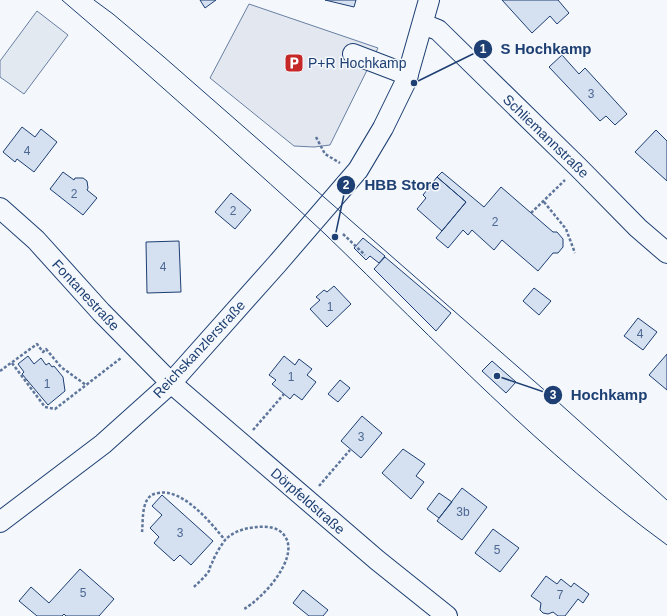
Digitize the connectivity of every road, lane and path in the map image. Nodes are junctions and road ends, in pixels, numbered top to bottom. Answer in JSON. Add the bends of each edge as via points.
{"nodes":[{"id":1,"x":429,"y":0,"type":"edge"},
{"id":2,"x":423,"y":24,"type":"junction"},
{"id":3,"x":353,"y":54,"type":"dead end"},
{"id":4,"x":408,"y":75,"type":"junction"},
{"id":5,"x":316,"y":137,"type":"dead end"},
{"id":6,"x":338,"y":162,"type":"dead end"},
{"id":7,"x":570,"y":175,"type":"dead end"},
{"id":8,"x":544,"y":202,"type":"junction"},
{"id":9,"x":0,"y":208,"type":"edge"},
{"id":10,"x":531,"y":213,"type":"dead end"},
{"id":11,"x":343,"y":234,"type":"dead end"},
{"id":12,"x":575,"y":253,"type":"dead end"},
{"id":13,"x":667,"y":253,"type":"edge"},
{"id":14,"x":365,"y":255,"type":"dead end"},
{"id":15,"x":126,"y":355,"type":"dead end"},
{"id":16,"x":12,"y":363,"type":"junction"},
{"id":17,"x":0,"y":371,"type":"edge"},
{"id":18,"x":171,"y":383,"type":"junction"},
{"id":19,"x":86,"y":385,"type":"junction"},
{"id":20,"x":284,"y":394,"type":"dead end"},
{"id":21,"x":250,"y":433,"type":"dead end"},
{"id":22,"x":350,"y":450,"type":"dead end"},
{"id":23,"x":317,"y":489,"type":"dead end"},
{"id":24,"x":0,"y":522,"type":"edge"},
{"id":25,"x":142,"y":532,"type":"dead end"},
{"id":26,"x":225,"y":540,"type":"junction"},
{"id":27,"x":194,"y":587,"type":"dead end"},
{"id":28,"x":244,"y":609,"type":"dead end"},
{"id":29,"x":447,"y":616,"type":"edge"}],
"edges":[{"from":1,"to":2,"type":"street","name":"Reichskanzlerstraße"},
{"from":2,"to":4,"type":"street","name":"Reichskanzlerstraße"},
{"from":2,"to":13,"type":"street","name":"Schliemannstraße","via":[[438,30],[638,228]]},
{"from":3,"to":4,"type":"street"},
{"from":4,"to":18,"type":"street","name":"Reichskanzlerstraße","via":[[383,128],[358,170]]},
{"from":5,"to":6,"type":"path","via":[[325,154]]},
{"from":7,"to":8,"type":"path"},
{"from":8,"to":10,"type":"path"},
{"from":8,"to":12,"type":"path","via":[[566,229]]},
{"from":9,"to":18,"type":"street","name":"Fontanestraße","via":[[36,240],[101,312]]},
{"from":11,"to":14,"type":"path"},
{"from":15,"to":19,"type":"path"},
{"from":16,"to":17,"type":"path"},
{"from":16,"to":19,"type":"path","via":[[37,344],[42,352],[46,349],[61,367]]},
{"from":16,"to":19,"type":"path","via":[[45,407],[55,409]]},
{"from":18,"to":24,"type":"street","name":"Reichskanzlerstraße","via":[[103,444]]},
{"from":18,"to":29,"type":"street","name":"Dörpfeldstraße","via":[[376,560]]},
{"from":20,"to":21,"type":"path"},
{"from":22,"to":23,"type":"path"},
{"from":25,"to":26,"type":"path","via":[[146,501],[150,496],[164,492],[190,504]]},
{"from":26,"to":27,"type":"path","via":[[209,570]]},
{"from":26,"to":28,"type":"path","via":[[243,529],[267,526],[277,528],[287,540],[289,548],[282,569],[264,592]]}]}
